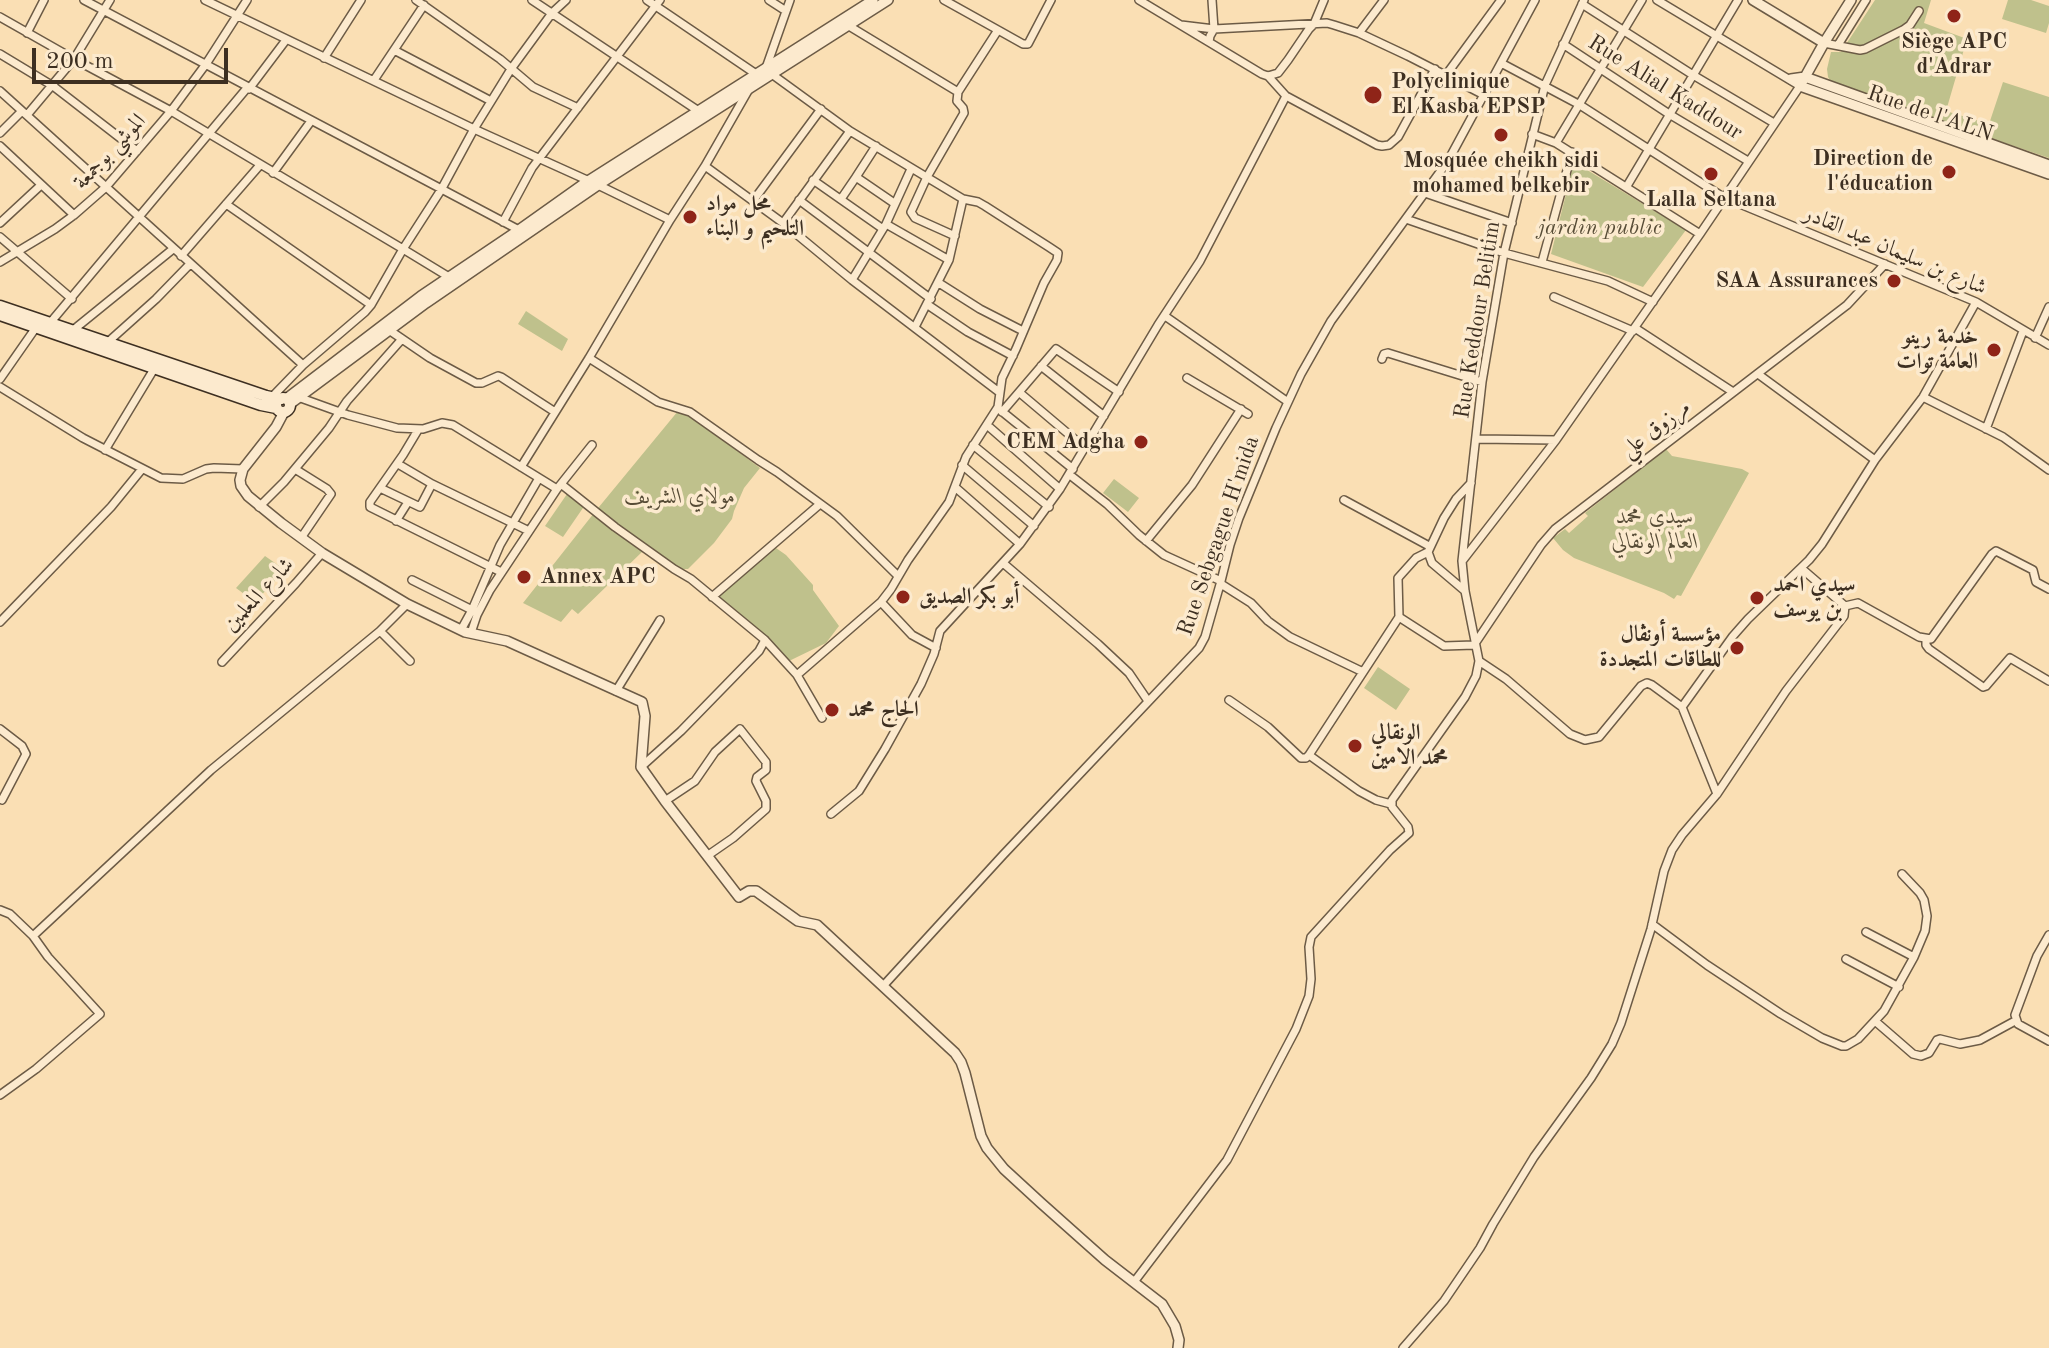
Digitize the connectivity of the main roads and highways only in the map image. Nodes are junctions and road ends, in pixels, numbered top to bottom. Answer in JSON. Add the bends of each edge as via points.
{"nodes":[{"id":1,"x":0,"y":306,"type":"edge"},
{"id":2,"x":0,"y":315,"type":"edge"},
{"id":3,"x":42,"y":324,"type":"junction"}],
"edges":[{"from":1,"to":3,"type":"main road"},
{"from":2,"to":3,"type":"main road"},
{"from":3,"to":3,"type":"main road","via":[[108,342],[284,402],[265,406]]}]}
